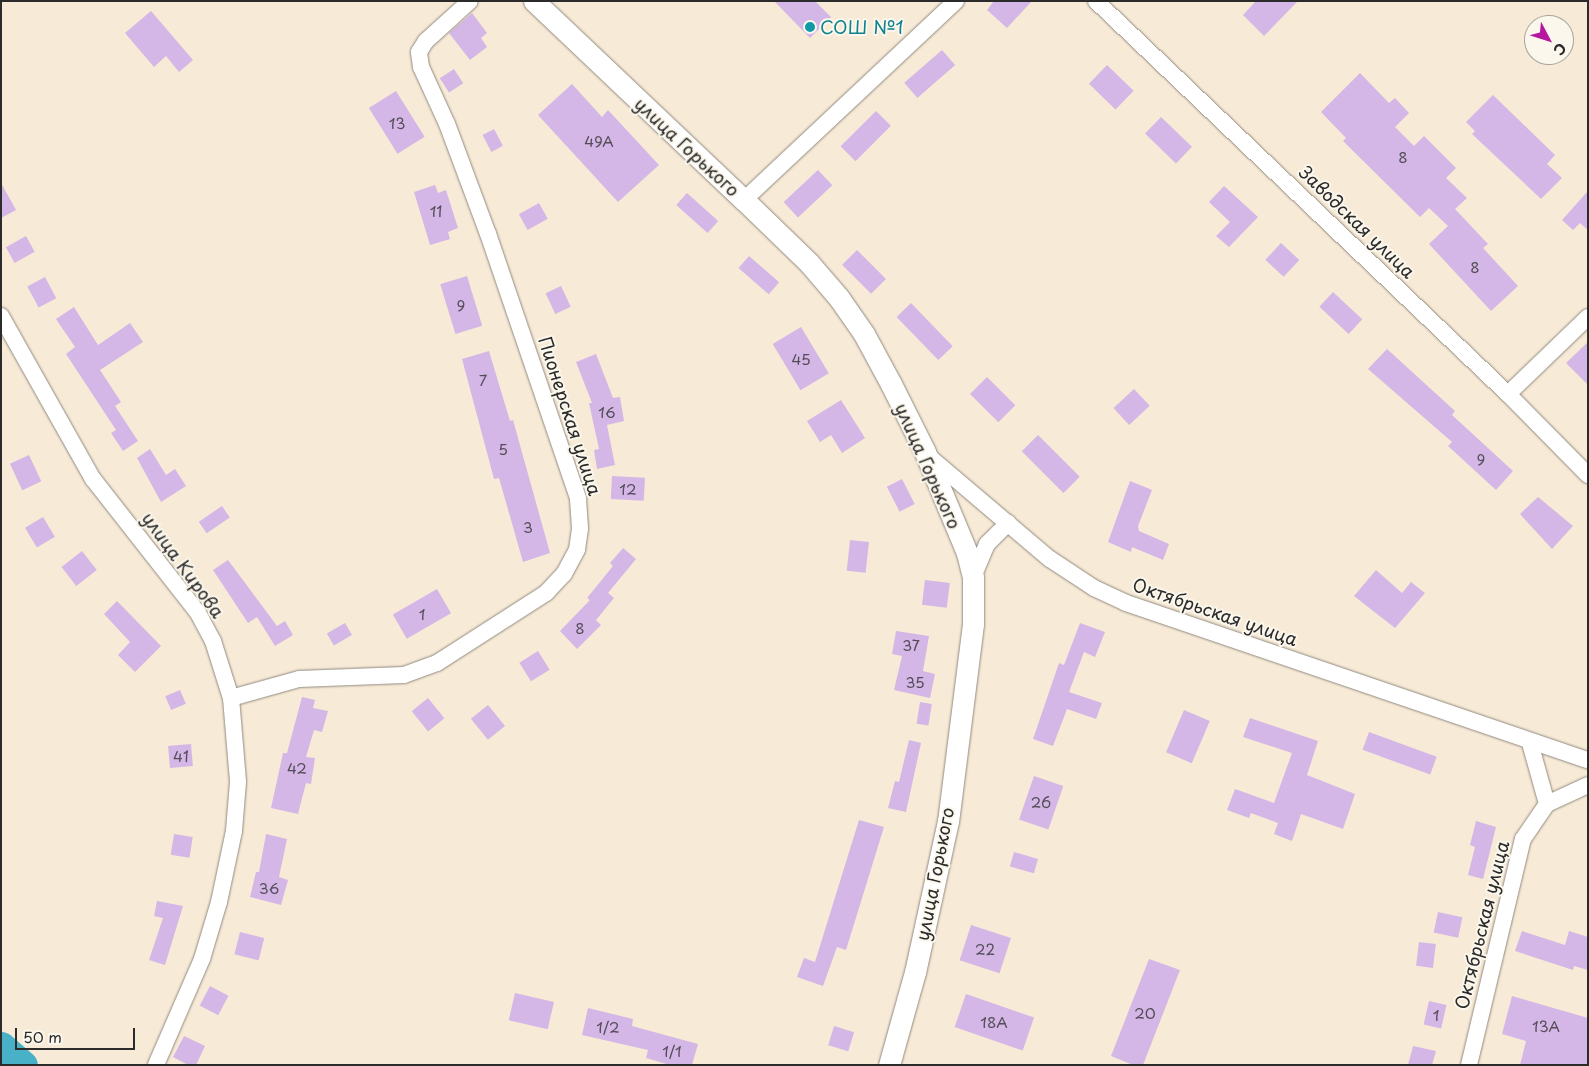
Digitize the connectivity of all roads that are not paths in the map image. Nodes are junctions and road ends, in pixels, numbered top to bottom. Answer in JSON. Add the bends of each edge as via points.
{"nodes":[{"id":1,"x":470,"y":1,"type":"edge"},
{"id":2,"x":534,"y":1,"type":"edge"},
{"id":3,"x":956,"y":1,"type":"edge"},
{"id":4,"x":1096,"y":1,"type":"edge"},
{"id":5,"x":744,"y":200,"type":"junction"},
{"id":6,"x":1,"y":316,"type":"edge"},
{"id":7,"x":1588,"y":318,"type":"edge"},
{"id":8,"x":1508,"y":394,"type":"junction"},
{"id":9,"x":925,"y":452,"type":"junction"},
{"id":10,"x":1588,"y":474,"type":"edge"},
{"id":11,"x":1008,"y":523,"type":"junction"},
{"id":12,"x":973,"y":577,"type":"junction"},
{"id":13,"x":231,"y":698,"type":"junction"},
{"id":14,"x":1530,"y":743,"type":"junction"},
{"id":15,"x":1588,"y":760,"type":"edge"},
{"id":16,"x":1588,"y":785,"type":"edge"},
{"id":17,"x":1547,"y":804,"type":"junction"},
{"id":18,"x":156,"y":1065,"type":"edge"},
{"id":19,"x":889,"y":1065,"type":"edge"},
{"id":20,"x":1469,"y":1065,"type":"edge"}],
"edges":[{"from":1,"to":13,"type":"street","name":"Пионерская улица","via":[[418,52],[421,67],[447,124],[488,234],[578,498],[580,528],[577,550],[564,574],[546,593],[437,663],[404,675],[299,679]]},
{"from":2,"to":5,"type":"main road","name":"улица Горького"},
{"from":3,"to":5,"type":"street"},
{"from":4,"to":8,"type":"street","name":"Заводская улица"},
{"from":5,"to":9,"type":"main road","name":"улица Горького","via":[[809,263],[839,298],[864,334]]},
{"from":6,"to":13,"type":"street","name":"улица Кирова","via":[[93,479],[198,613],[213,641]]},
{"from":7,"to":8,"type":"street"},
{"from":8,"to":10,"type":"street","name":"Заводская улица"},
{"from":9,"to":11,"type":"street","name":"Октябрьская улица"},
{"from":9,"to":12,"type":"main road","name":"улица Горького","via":[[967,553]]},
{"from":11,"to":12,"type":"street","via":[[987,544]]},
{"from":11,"to":14,"type":"street","name":"Октябрьская улица","via":[[1050,559],[1094,588],[1126,603]]},
{"from":12,"to":19,"type":"main road","name":"улица Горького","via":[[973,624],[948,820],[915,972]]},
{"from":13,"to":18,"type":"street","name":"улица Кирова","via":[[238,782],[234,831],[219,902],[202,959]]},
{"from":14,"to":15,"type":"street","name":"Октябрьская улица"},
{"from":14,"to":17,"type":"street"},
{"from":16,"to":17,"type":"street"},
{"from":17,"to":20,"type":"street","name":"Октябрьская улица","via":[[1523,839]]}]}
